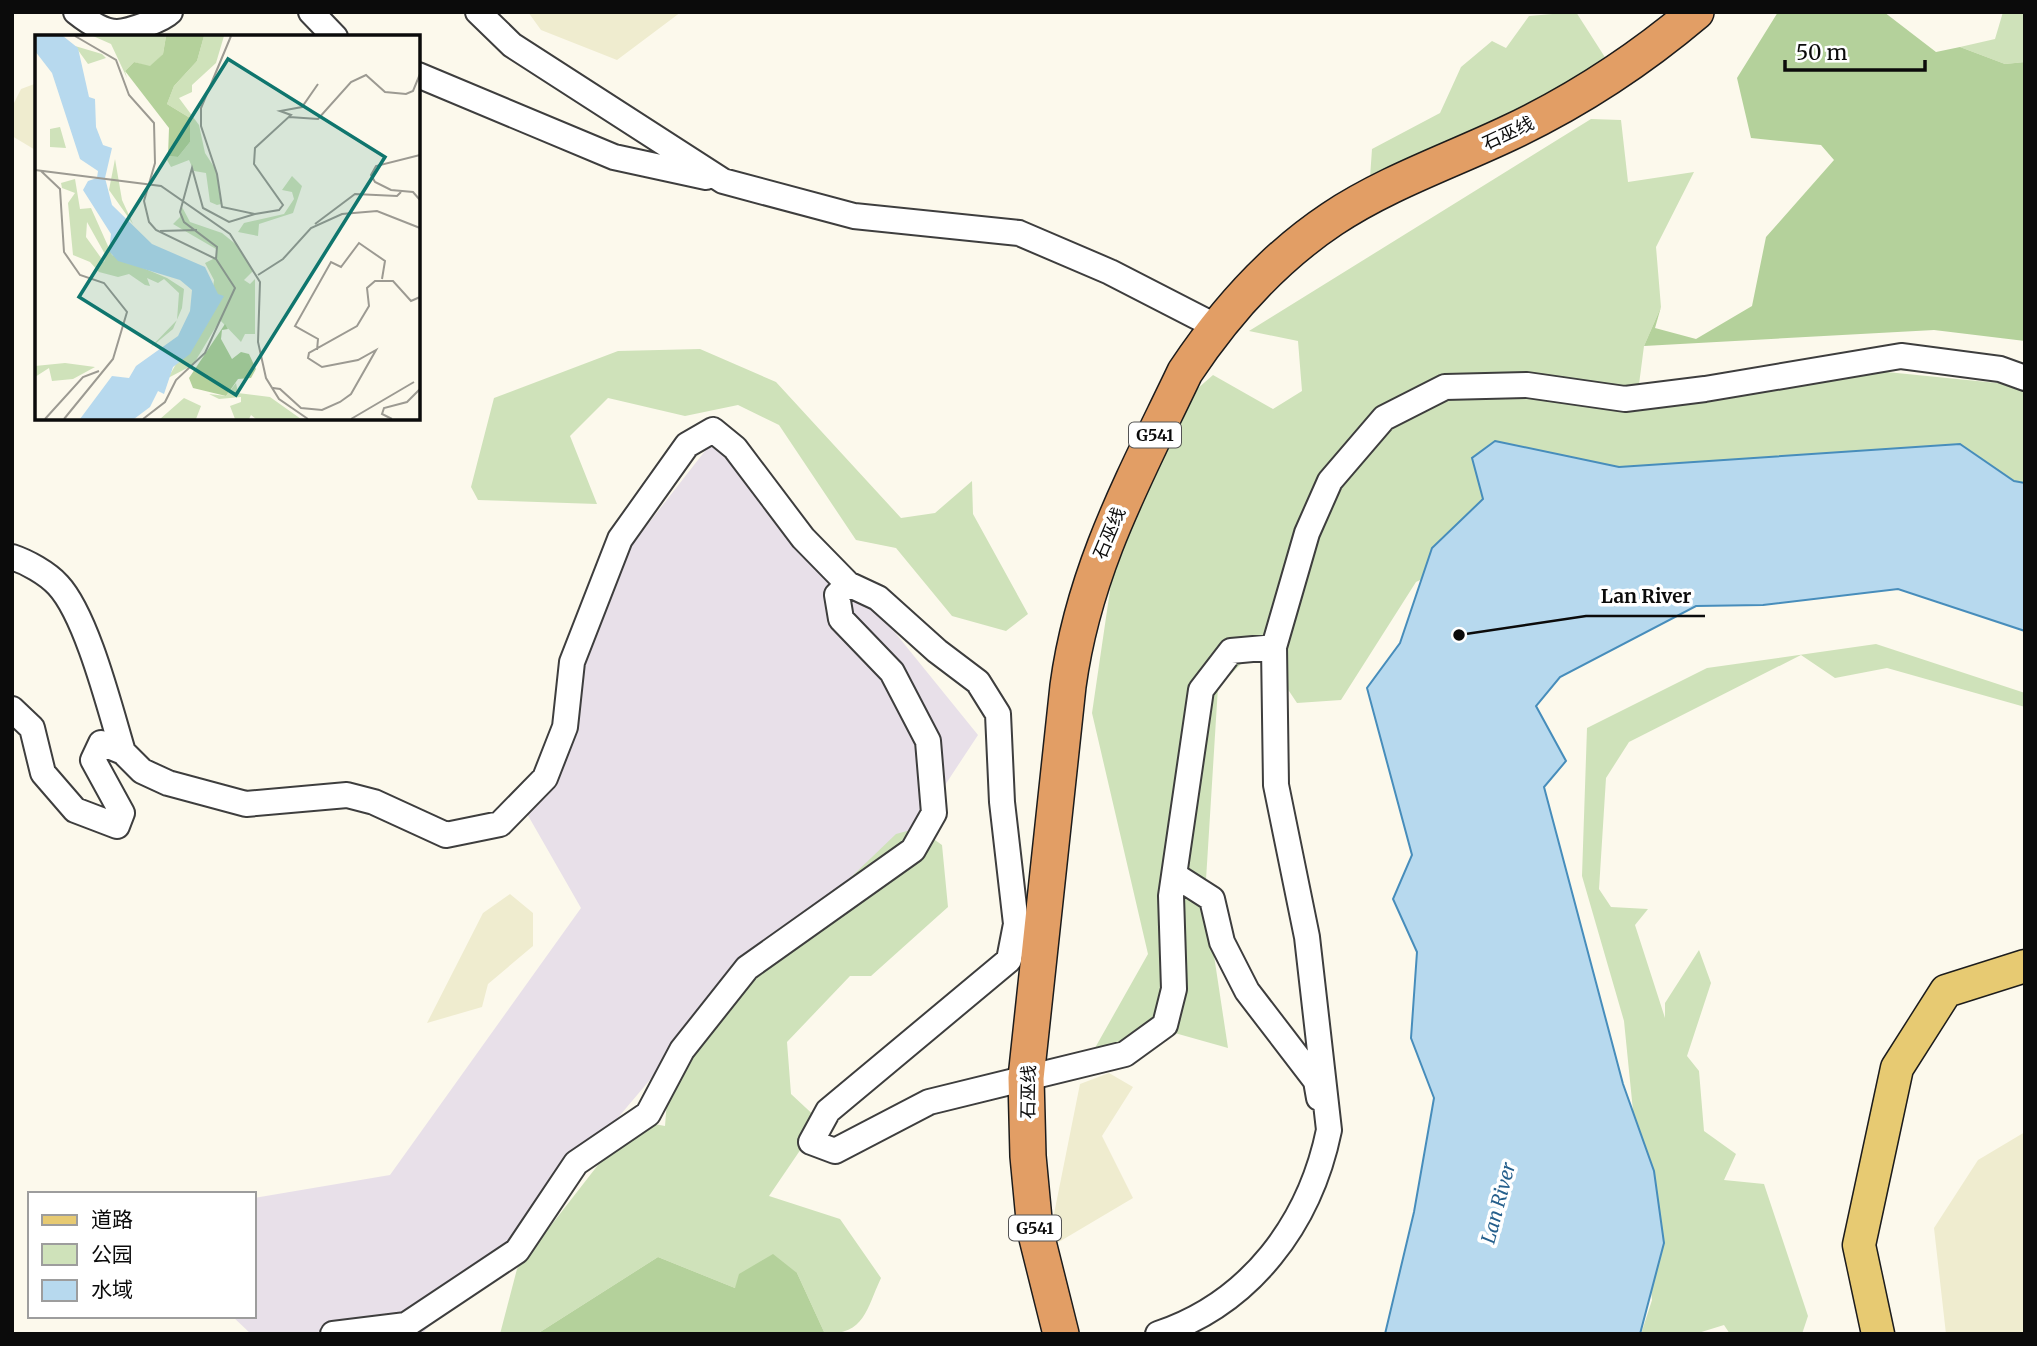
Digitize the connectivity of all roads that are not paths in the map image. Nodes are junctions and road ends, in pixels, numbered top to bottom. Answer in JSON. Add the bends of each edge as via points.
{"nodes":[{"id":1,"x":76,"y":12,"type":"edge"},
{"id":2,"x":170,"y":12,"type":"edge"},
{"id":3,"x":311,"y":12,"type":"edge"},
{"id":4,"x":478,"y":12,"type":"edge"},
{"id":5,"x":1696,"y":12,"type":"edge"},
{"id":6,"x":333,"y":35,"type":"edge"},
{"id":7,"x":420,"y":76,"type":"edge"},
{"id":8,"x":723,"y":181,"type":"junction"},
{"id":9,"x":1217,"y":327,"type":"junction"},
{"id":10,"x":2025,"y":378,"type":"edge"},
{"id":11,"x":12,"y":557,"type":"edge"},
{"id":12,"x":848,"y":584,"type":"junction"},
{"id":13,"x":1274,"y":647,"type":"junction"},
{"id":14,"x":12,"y":709,"type":"edge"},
{"id":15,"x":123,"y":752,"type":"junction"},
{"id":16,"x":1176,"y":876,"type":"junction"},
{"id":17,"x":2025,"y":966,"type":"edge"},
{"id":18,"x":1026,"y":1078,"type":"junction"},
{"id":19,"x":1305,"y":1233,"type":"dead end"},
{"id":20,"x":333,"y":1334,"type":"edge"},
{"id":21,"x":1061,"y":1334,"type":"edge"},
{"id":22,"x":1158,"y":1334,"type":"edge"},
{"id":23,"x":1878,"y":1334,"type":"edge"}],
"edges":[{"from":1,"to":2,"type":"street","via":[[116,33],[164,19]]},
{"from":3,"to":6,"type":"street"},
{"from":4,"to":8,"type":"street","via":[[512,45]]},
{"from":5,"to":9,"type":"highway","name":"石巫线","number":"G541","via":[[1589,91],[1331,219],[1278,261]]},
{"from":7,"to":8,"type":"street","via":[[614,157]]},
{"from":8,"to":9,"type":"street","via":[[854,216],[1019,233],[1110,272]]},
{"from":9,"to":18,"type":"highway","name":"石巫线","number":"G541","via":[[1185,372],[1103,546],[1083,606],[1068,686]]},
{"from":10,"to":13,"type":"street","via":[[2000,369],[1901,356],[1625,399],[1527,385],[1446,387],[1384,418],[1330,481],[1307,533]]},
{"from":11,"to":15,"type":"street","via":[[58,585],[79,620]]},
{"from":12,"to":15,"type":"street","via":[[803,538],[735,448],[713,430],[687,445],[620,539],[572,662],[565,727],[545,778],[500,824],[446,835],[374,802],[347,795],[246,804],[168,783],[142,771]]},
{"from":12,"to":18,"type":"street","via":[[878,598],[978,682],[998,714],[1002,802],[1016,924],[1009,960],[828,1111],[811,1142],[835,1151],[929,1102]]},
{"from":12,"to":20,"type":"street","via":[[836,594],[841,619],[892,673],[928,741],[934,813],[913,850],[747,968],[682,1050],[648,1114],[576,1163],[517,1251],[406,1325]]},
{"from":13,"to":16,"type":"street","via":[[1231,651],[1201,690]]},
{"from":13,"to":22,"type":"street","via":[[1276,785],[1307,937],[1329,1130],[1307,1200],[1280,1245],[1242,1286],[1219,1303]]},
{"from":14,"to":15,"type":"street","via":[[32,728],[43,772],[75,810],[117,825],[121,813],[93,760],[101,743]]},
{"from":16,"to":18,"type":"street","via":[[1171,897],[1174,989],[1165,1025],[1125,1054]]},
{"from":16,"to":19,"type":"street","via":[[1212,898],[1222,942],[1247,991],[1316,1081],[1326,1141]]},
{"from":17,"to":23,"type":"main road","via":[[1946,992],[1897,1068],[1860,1245]]},
{"from":18,"to":21,"type":"highway","name":"石巫线","number":"G541","via":[[1035,1230]]}]}
